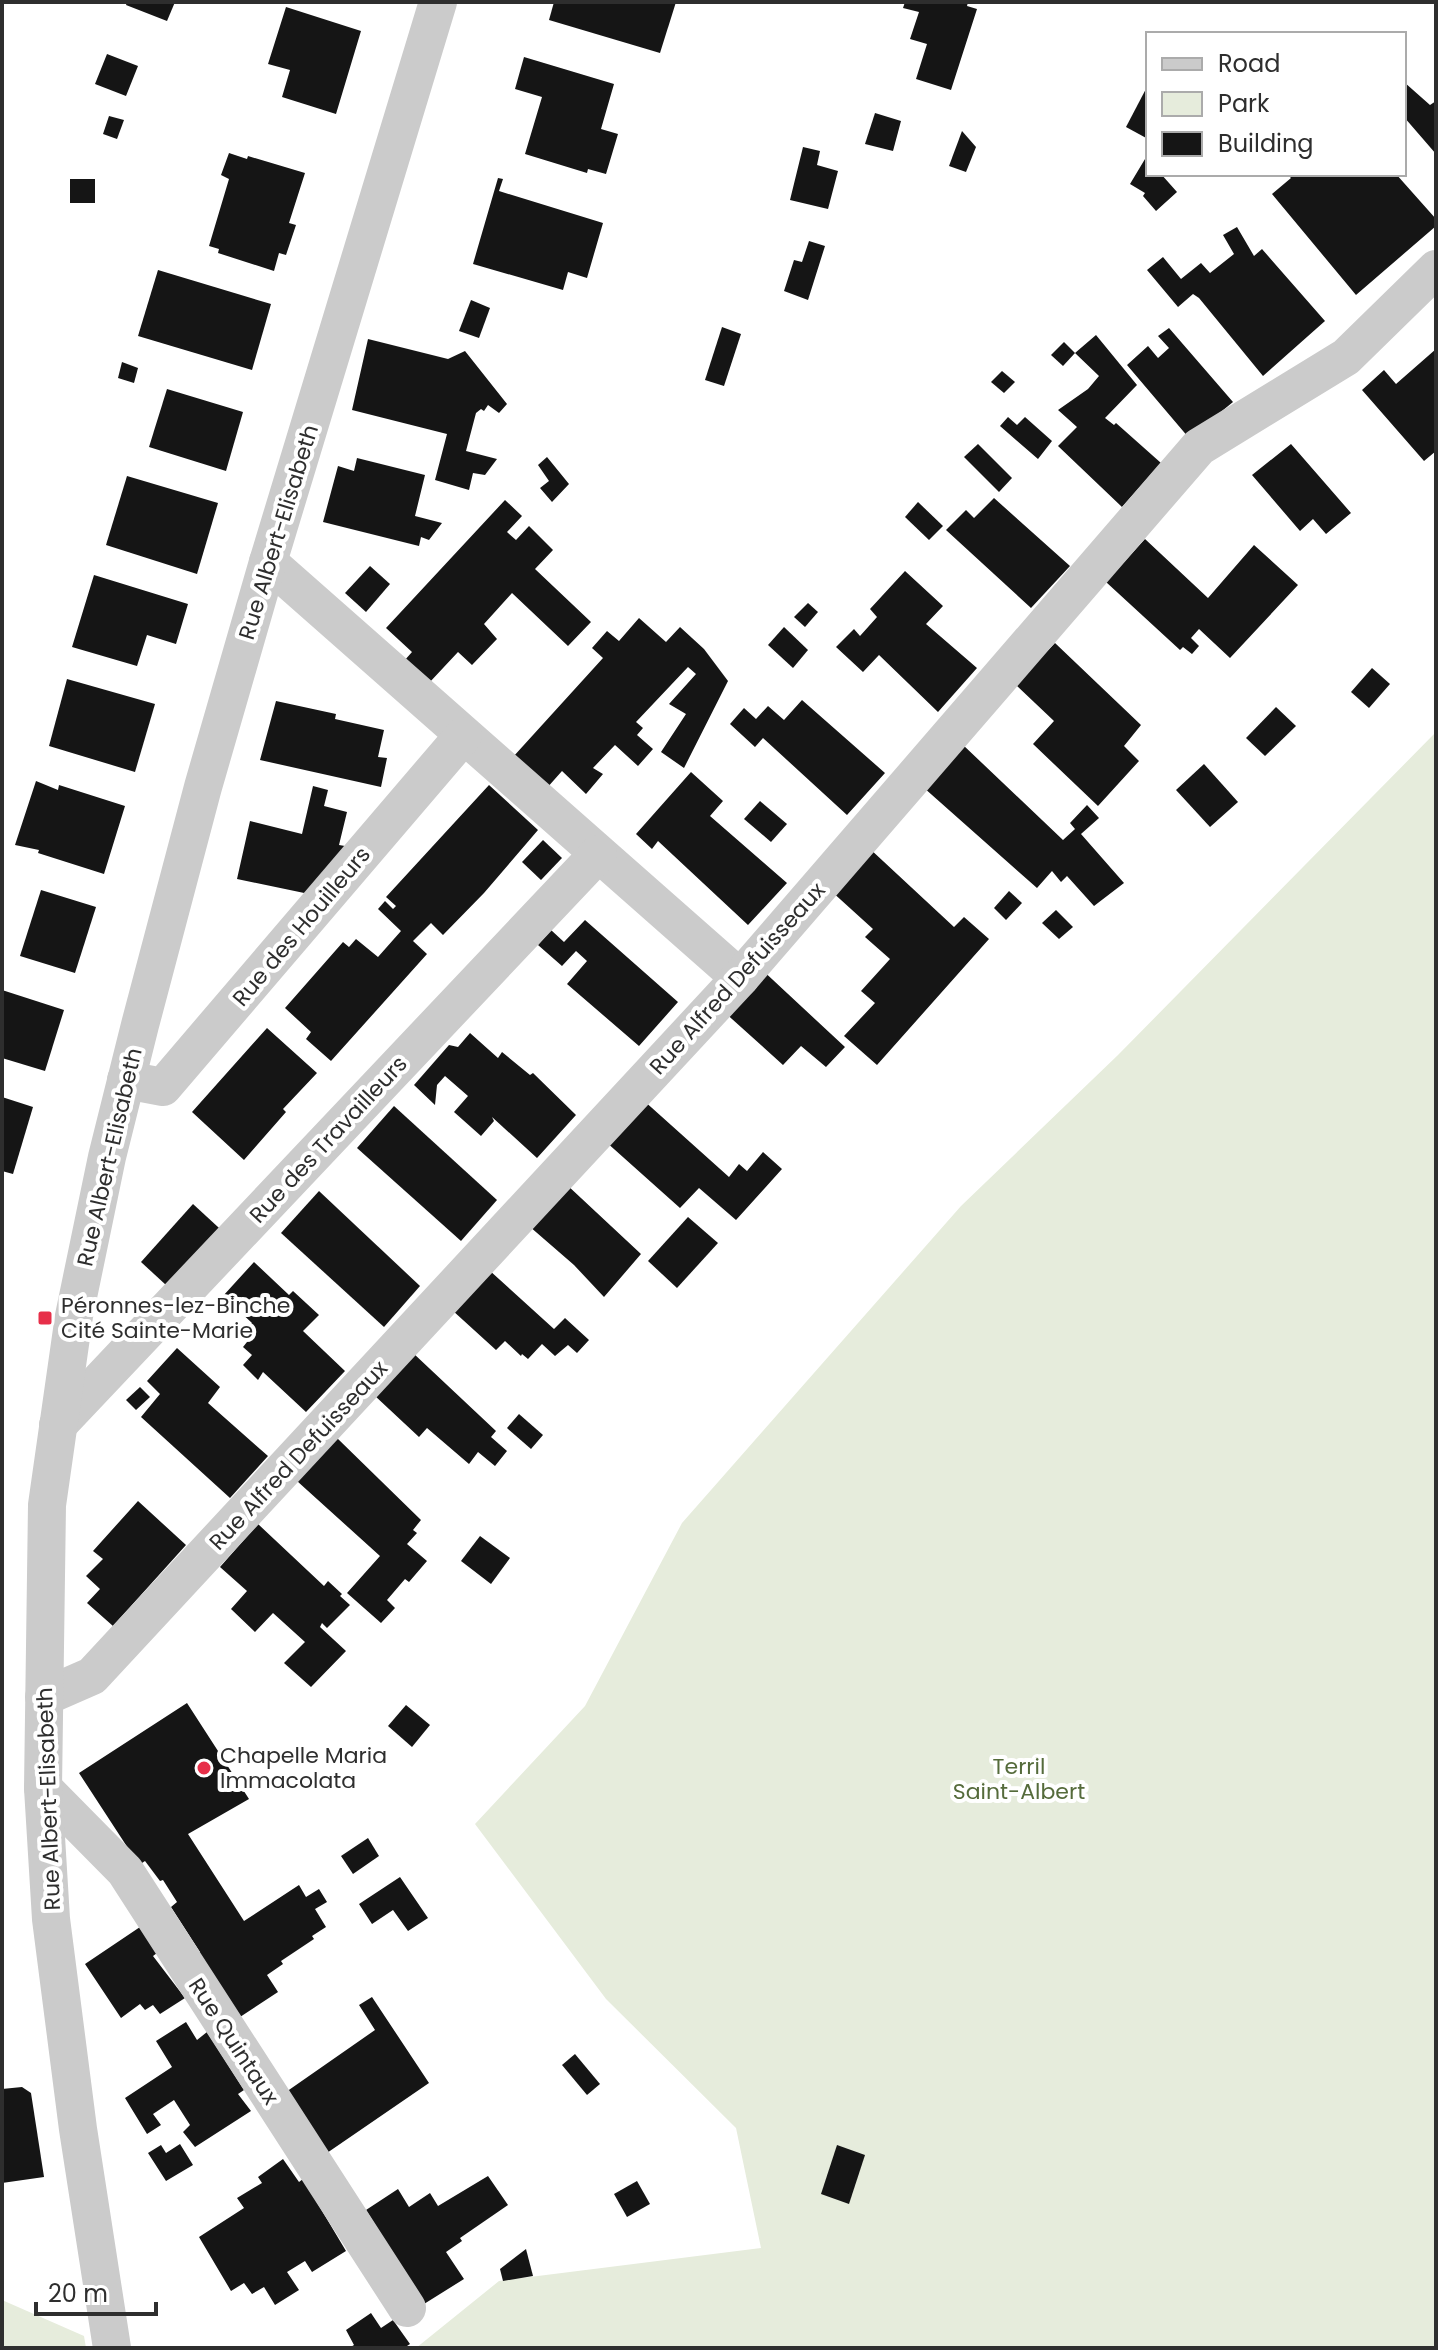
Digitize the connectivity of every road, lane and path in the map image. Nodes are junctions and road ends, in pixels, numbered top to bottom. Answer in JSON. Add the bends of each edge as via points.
{"nodes":[{"id":1,"x":438,"y":2,"type":"edge"},
{"id":2,"x":1436,"y":269,"type":"edge"},
{"id":3,"x":268,"y":562,"type":"junction"},
{"id":4,"x":463,"y":736,"type":"junction"},
{"id":5,"x":598,"y":854,"type":"junction"},
{"id":6,"x":740,"y":978,"type":"junction"},
{"id":7,"x":126,"y":1080,"type":"junction"},
{"id":8,"x":58,"y":1425,"type":"junction"},
{"id":9,"x":44,"y":1697,"type":"junction"},
{"id":10,"x":43,"y":1788,"type":"junction"},
{"id":11,"x":407,"y":2308,"type":"dead end"},
{"id":12,"x":112,"y":2348,"type":"edge"}],
"edges":[{"from":1,"to":3,"type":"street","name":"Rue Albert-Elisabeth"},
{"from":2,"to":6,"type":"street","name":"Rue Alfred Defuisseaux","via":[[1346,357],[1199,447]]},
{"from":3,"to":4,"type":"street"},
{"from":3,"to":7,"type":"street","name":"Rue Albert-Elisabeth"},
{"from":4,"to":5,"type":"street"},
{"from":4,"to":7,"type":"street","name":"Rue des Houilleurs","via":[[163,1087]]},
{"from":5,"to":6,"type":"street"},
{"from":5,"to":8,"type":"street","name":"Rue des Travailleurs"},
{"from":6,"to":9,"type":"street","name":"Rue Alfred Defuisseaux","via":[[92,1676]]},
{"from":7,"to":8,"type":"street","name":"Rue Albert-Elisabeth","via":[[74,1316]]},
{"from":8,"to":9,"type":"street","name":"Rue Albert-Elisabeth","via":[[47,1505]]},
{"from":9,"to":10,"type":"street","name":"Rue Albert-Elisabeth"},
{"from":10,"to":11,"type":"street","name":"Rue Quintaux","via":[[125,1871]]},
{"from":10,"to":12,"type":"street","name":"Rue Albert-Elisabeth","via":[[51,1919]]}]}
